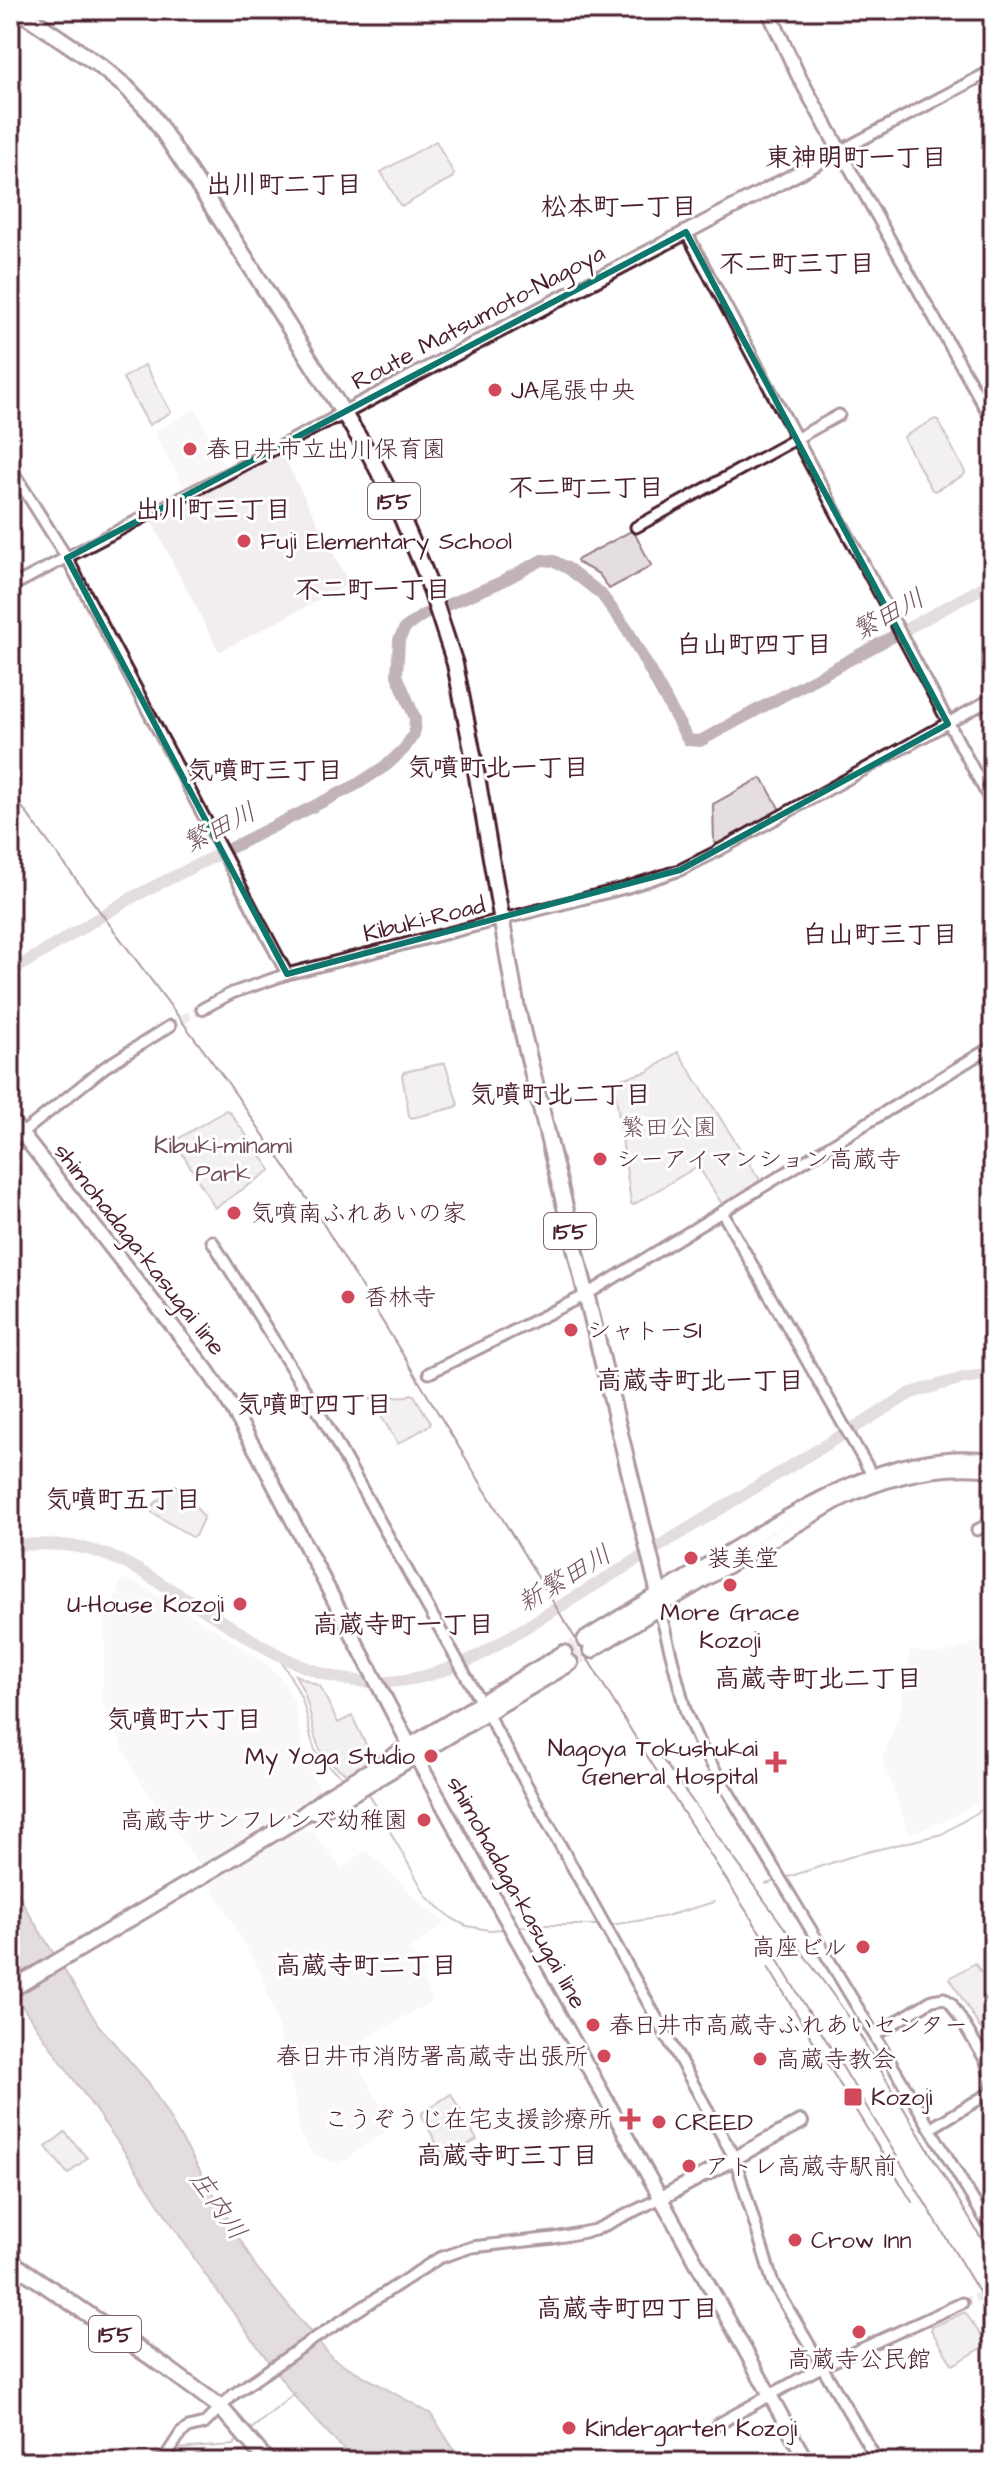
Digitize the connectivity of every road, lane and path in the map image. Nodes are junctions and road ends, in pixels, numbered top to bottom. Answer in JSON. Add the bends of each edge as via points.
{"nodes":[{"id":1,"x":18,"y":10,"type":"edge"},
{"id":2,"x":768,"y":10,"type":"edge"},
{"id":3,"x":10,"y":13,"type":"edge"},
{"id":4,"x":993,"y":70,"type":"edge"},
{"id":5,"x":840,"y":151,"type":"junction"},
{"id":6,"x":686,"y":232,"type":"junction"},
{"id":7,"x":340,"y":415,"type":"junction"},
{"id":8,"x":839,"y":415,"type":"dead end"},
{"id":9,"x":993,"y":422,"type":"edge"},
{"id":10,"x":796,"y":438,"type":"junction"},
{"id":11,"x":10,"y":467,"type":"edge"},
{"id":12,"x":636,"y":527,"type":"dead end"},
{"id":13,"x":67,"y":558,"type":"junction"},
{"id":14,"x":10,"y":587,"type":"edge"},
{"id":15,"x":993,"y":698,"type":"edge"},
{"id":16,"x":948,"y":724,"type":"junction"},
{"id":17,"x":993,"y":806,"type":"edge"},
{"id":18,"x":499,"y":921,"type":"junction"},
{"id":19,"x":287,"y":974,"type":"junction"},
{"id":20,"x":202,"y":1009,"type":"tunnel mouth"},
{"id":21,"x":170,"y":1026,"type":"tunnel mouth"},
{"id":22,"x":993,"y":1046,"type":"edge"},
{"id":23,"x":10,"y":1119,"type":"edge"},
{"id":24,"x":21,"y":1132,"type":"junction"},
{"id":25,"x":10,"y":1143,"type":"edge"},
{"id":26,"x":722,"y":1212,"type":"junction"},
{"id":27,"x":212,"y":1241,"type":"dead end"},
{"id":28,"x":582,"y":1296,"type":"junction"},
{"id":29,"x":429,"y":1373,"type":"dead end"},
{"id":30,"x":993,"y":1460,"type":"edge"},
{"id":31,"x":993,"y":1470,"type":"edge"},
{"id":32,"x":875,"y":1479,"type":"junction"},
{"id":33,"x":993,"y":1522,"type":"edge"},
{"id":34,"x":977,"y":1530,"type":"dead end"},
{"id":35,"x":657,"y":1600,"type":"junction"},
{"id":36,"x":588,"y":1645,"type":"tunnel mouth"},
{"id":37,"x":567,"y":1658,"type":"tunnel mouth"},
{"id":38,"x":485,"y":1708,"type":"junction"},
{"id":39,"x":413,"y":1751,"type":"junction"},
{"id":40,"x":10,"y":1990,"type":"edge"},
{"id":41,"x":875,"y":2035,"type":"junction"},
{"id":42,"x":989,"y":2064,"type":"edge"},
{"id":43,"x":993,"y":2091,"type":"edge"},
{"id":44,"x":801,"y":2122,"type":"dead end"},
{"id":45,"x":931,"y":2128,"type":"junction"},
{"id":46,"x":735,"y":2159,"type":"junction"},
{"id":47,"x":661,"y":2198,"type":"junction"},
{"id":48,"x":993,"y":2233,"type":"edge"},
{"id":49,"x":10,"y":2261,"type":"edge"},
{"id":50,"x":962,"y":2303,"type":"tunnel mouth"},
{"id":51,"x":821,"y":2367,"type":"junction"},
{"id":52,"x":770,"y":2397,"type":"junction"},
{"id":53,"x":220,"y":2407,"type":"junction"},
{"id":54,"x":718,"y":2424,"type":"dead end"},
{"id":55,"x":162,"y":2462,"type":"edge"},
{"id":56,"x":268,"y":2462,"type":"edge"},
{"id":57,"x":807,"y":2462,"type":"edge"},
{"id":58,"x":878,"y":2462,"type":"edge"}],
"edges":[{"from":1,"to":7,"type":"highway","number":"155","via":[[99,65],[150,112]]},
{"from":2,"to":5,"type":"main road"},
{"from":3,"to":7,"type":"highway","number":"155","via":[[93,70],[142,117]]},
{"from":4,"to":5,"type":"street"},
{"from":5,"to":6,"type":"main road","name":"Route Matsumoto-Nagoya"},
{"from":5,"to":9,"type":"street"},
{"from":6,"to":7,"type":"main road","name":"Route Matsumoto-Nagoya"},
{"from":6,"to":10,"type":"street"},
{"from":7,"to":13,"type":"street"},
{"from":7,"to":18,"type":"highway","number":"155","via":[[370,455],[399,511],[439,622],[463,704]]},
{"from":8,"to":10,"type":"street"},
{"from":10,"to":12,"type":"street"},
{"from":10,"to":16,"type":"street"},
{"from":11,"to":13,"type":"street"},
{"from":13,"to":14,"type":"street"},
{"from":13,"to":19,"type":"street"},
{"from":15,"to":16,"type":"street","name":"Kibuki-Road"},
{"from":16,"to":17,"type":"street"},
{"from":16,"to":18,"type":"street","name":"Kibuki-Road","via":[[680,870]]},
{"from":18,"to":19,"type":"street","name":"Kibuki-Road"},
{"from":18,"to":28,"type":"highway","number":"155"},
{"from":19,"to":20,"type":"street","name":"Kibuki-Road"},
{"from":21,"to":24,"type":"street","via":[[105,1067]]},
{"from":22,"to":26,"type":"street"},
{"from":23,"to":24,"type":"main road","name":"shimohadaga-kasugai line"},
{"from":24,"to":25,"type":"street"},
{"from":24,"to":39,"type":"main road","name":"shimohadaga-kasugai line","via":[[226,1398]]},
{"from":26,"to":28,"type":"street"},
{"from":26,"to":32,"type":"street"},
{"from":27,"to":38,"type":"street","via":[[323,1419]]},
{"from":28,"to":29,"type":"street"},
{"from":28,"to":35,"type":"highway","number":"155"},
{"from":30,"to":32,"type":"main road","via":[[927,1461]]},
{"from":31,"to":32,"type":"main road"},
{"from":32,"to":35,"type":"main road"},
{"from":33,"to":34,"type":"street"},
{"from":35,"to":36,"type":"highway"},
{"from":35,"to":41,"type":"street","via":[[686,1713],[700,1745]]},
{"from":37,"to":38,"type":"highway"},
{"from":38,"to":39,"type":"highway"},
{"from":38,"to":46,"type":"street"},
{"from":39,"to":40,"type":"highway","via":[[334,1804],[299,1818]]},
{"from":39,"to":47,"type":"main road","name":"shimohadaga-kasugai line"},
{"from":41,"to":42,"type":"street","via":[[944,1998]]},
{"from":41,"to":45,"type":"street"},
{"from":42,"to":43,"type":"street"},
{"from":43,"to":45,"type":"street"},
{"from":44,"to":46,"type":"main road"},
{"from":45,"to":48,"type":"street"},
{"from":46,"to":47,"type":"main road"},
{"from":46,"to":51,"type":"street","via":[[773,2283]]},
{"from":47,"to":52,"type":"main road","name":"shimohadaga-kasugai line"},
{"from":47,"to":53,"type":"street","via":[[595,2230],[494,2244],[439,2258]]},
{"from":49,"to":53,"type":"highway","number":"155"},
{"from":50,"to":51,"type":"street"},
{"from":51,"to":52,"type":"street"},
{"from":51,"to":58,"type":"street"},
{"from":52,"to":54,"type":"street"},
{"from":52,"to":57,"type":"main road","name":"shimohadaga-kasugai line"},
{"from":53,"to":55,"type":"street","via":[[204,2424],[188,2428],[174,2441]]},
{"from":53,"to":56,"type":"highway","number":"155"}]}
